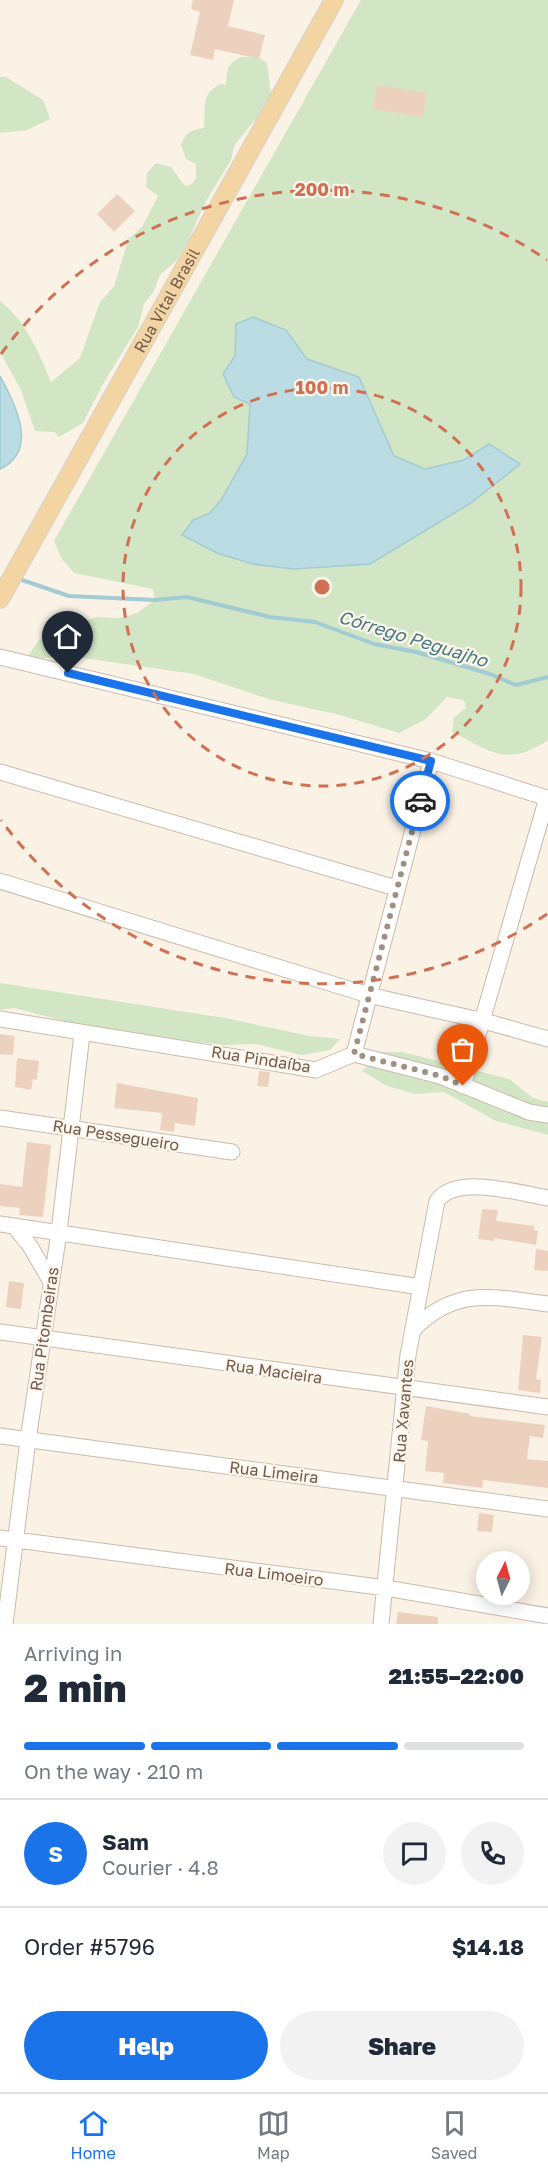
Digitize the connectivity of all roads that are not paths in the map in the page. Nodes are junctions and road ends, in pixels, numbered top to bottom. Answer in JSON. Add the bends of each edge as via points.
{"nodes":[{"id":1,"x":334,"y":0,"type":"edge"},
{"id":2,"x":3,"y":594,"type":"edge"},
{"id":3,"x":0,"y":657,"type":"edge"},
{"id":4,"x":431,"y":761,"type":"junction"},
{"id":5,"x":0,"y":772,"type":"edge"},
{"id":6,"x":548,"y":803,"type":"edge"},
{"id":7,"x":0,"y":881,"type":"edge"},
{"id":8,"x":396,"y":888,"type":"junction"},
{"id":9,"x":368,"y":995,"type":"junction"},
{"id":10,"x":0,"y":1019,"type":"edge"},
{"id":11,"x":484,"y":1020,"type":"junction"},
{"id":12,"x":82,"y":1034,"type":"junction"},
{"id":13,"x":548,"y":1039,"type":"edge"},
{"id":14,"x":354,"y":1054,"type":"junction"},
{"id":15,"x":463,"y":1086,"type":"junction"},
{"id":16,"x":548,"y":1115,"type":"edge"},
{"id":17,"x":0,"y":1118,"type":"edge"},
{"id":18,"x":72,"y":1128,"type":"junction"},
{"id":19,"x":232,"y":1152,"type":"dead end"},
{"id":20,"x":548,"y":1198,"type":"edge"},
{"id":21,"x":7,"y":1225,"type":"edge"},
{"id":22,"x":59,"y":1232,"type":"junction"},
{"id":23,"x":51,"y":1282,"type":"junction"},
{"id":24,"x":421,"y":1287,"type":"junction"},
{"id":25,"x":548,"y":1304,"type":"edge"},
{"id":26,"x":413,"y":1330,"type":"junction"},
{"id":27,"x":0,"y":1332,"type":"edge"},
{"id":28,"x":43,"y":1338,"type":"junction"},
{"id":29,"x":405,"y":1389,"type":"junction"},
{"id":30,"x":548,"y":1407,"type":"edge"},
{"id":31,"x":0,"y":1436,"type":"edge"},
{"id":32,"x":28,"y":1440,"type":"junction"},
{"id":33,"x":397,"y":1487,"type":"junction"},
{"id":34,"x":548,"y":1509,"type":"edge"},
{"id":35,"x":0,"y":1538,"type":"edge"},
{"id":36,"x":16,"y":1541,"type":"junction"},
{"id":37,"x":386,"y":1588,"type":"junction"},
{"id":38,"x":548,"y":1616,"type":"edge"},
{"id":39,"x":5,"y":1624,"type":"edge"},
{"id":40,"x":381,"y":1624,"type":"edge"}],
"edges":[{"from":1,"to":2,"type":"main road","name":"Rua Vital Brasil"},
{"from":3,"to":4,"type":"street"},
{"from":4,"to":6,"type":"street"},
{"from":4,"to":8,"type":"street"},
{"from":5,"to":8,"type":"street"},
{"from":6,"to":11,"type":"street"},
{"from":7,"to":9,"type":"street"},
{"from":8,"to":9,"type":"street"},
{"from":9,"to":11,"type":"street"},
{"from":9,"to":14,"type":"street"},
{"from":10,"to":12,"type":"street","name":"Rua Pindaíba"},
{"from":11,"to":13,"type":"street"},
{"from":11,"to":15,"type":"street"},
{"from":12,"to":14,"type":"street","name":"Rua Pindaíba","via":[[316,1070]]},
{"from":12,"to":18,"type":"street","name":"Rua Pitombeiras"},
{"from":14,"to":15,"type":"street","via":[[430,1073]]},
{"from":15,"to":16,"type":"street"},
{"from":17,"to":18,"type":"street","name":"Rua Pessegueiro"},
{"from":18,"to":19,"type":"street","name":"Rua Pessegueiro"},
{"from":18,"to":22,"type":"street","name":"Rua Pitombeiras"},
{"from":20,"to":24,"type":"street","name":"Rua Xavantes","via":[[476,1186],[443,1192],[437,1201]]},
{"from":21,"to":22,"type":"street"},
{"from":21,"to":23,"type":"street","via":[[30,1246]]},
{"from":22,"to":23,"type":"street","name":"Rua Pitombeiras"},
{"from":22,"to":24,"type":"street"},
{"from":23,"to":28,"type":"street","name":"Rua Pitombeiras"},
{"from":24,"to":26,"type":"street","name":"Rua Xavantes"},
{"from":25,"to":26,"type":"street","via":[[480,1295],[443,1305]]},
{"from":26,"to":29,"type":"street","name":"Rua Xavantes"},
{"from":27,"to":28,"type":"street","name":"Rua Macieira"},
{"from":28,"to":29,"type":"street","name":"Rua Macieira"},
{"from":28,"to":32,"type":"street","name":"Rua Pitombeiras"},
{"from":29,"to":30,"type":"street","name":"Rua Macieira"},
{"from":29,"to":33,"type":"street","name":"Rua Xavantes"},
{"from":31,"to":32,"type":"street","name":"Rua Limeira"},
{"from":32,"to":33,"type":"street","name":"Rua Limeira"},
{"from":32,"to":36,"type":"street","name":"Rua Pitombeiras"},
{"from":33,"to":34,"type":"street","name":"Rua Limeira"},
{"from":33,"to":37,"type":"street","name":"Rua Xavantes"},
{"from":35,"to":36,"type":"street","name":"Rua Limoeiro"},
{"from":36,"to":37,"type":"street","name":"Rua Limoeiro"},
{"from":36,"to":39,"type":"street","name":"Rua Pitombeiras"},
{"from":37,"to":38,"type":"street","name":"Rua Limoeiro"},
{"from":37,"to":40,"type":"street","name":"Rua Xavantes"}]}
